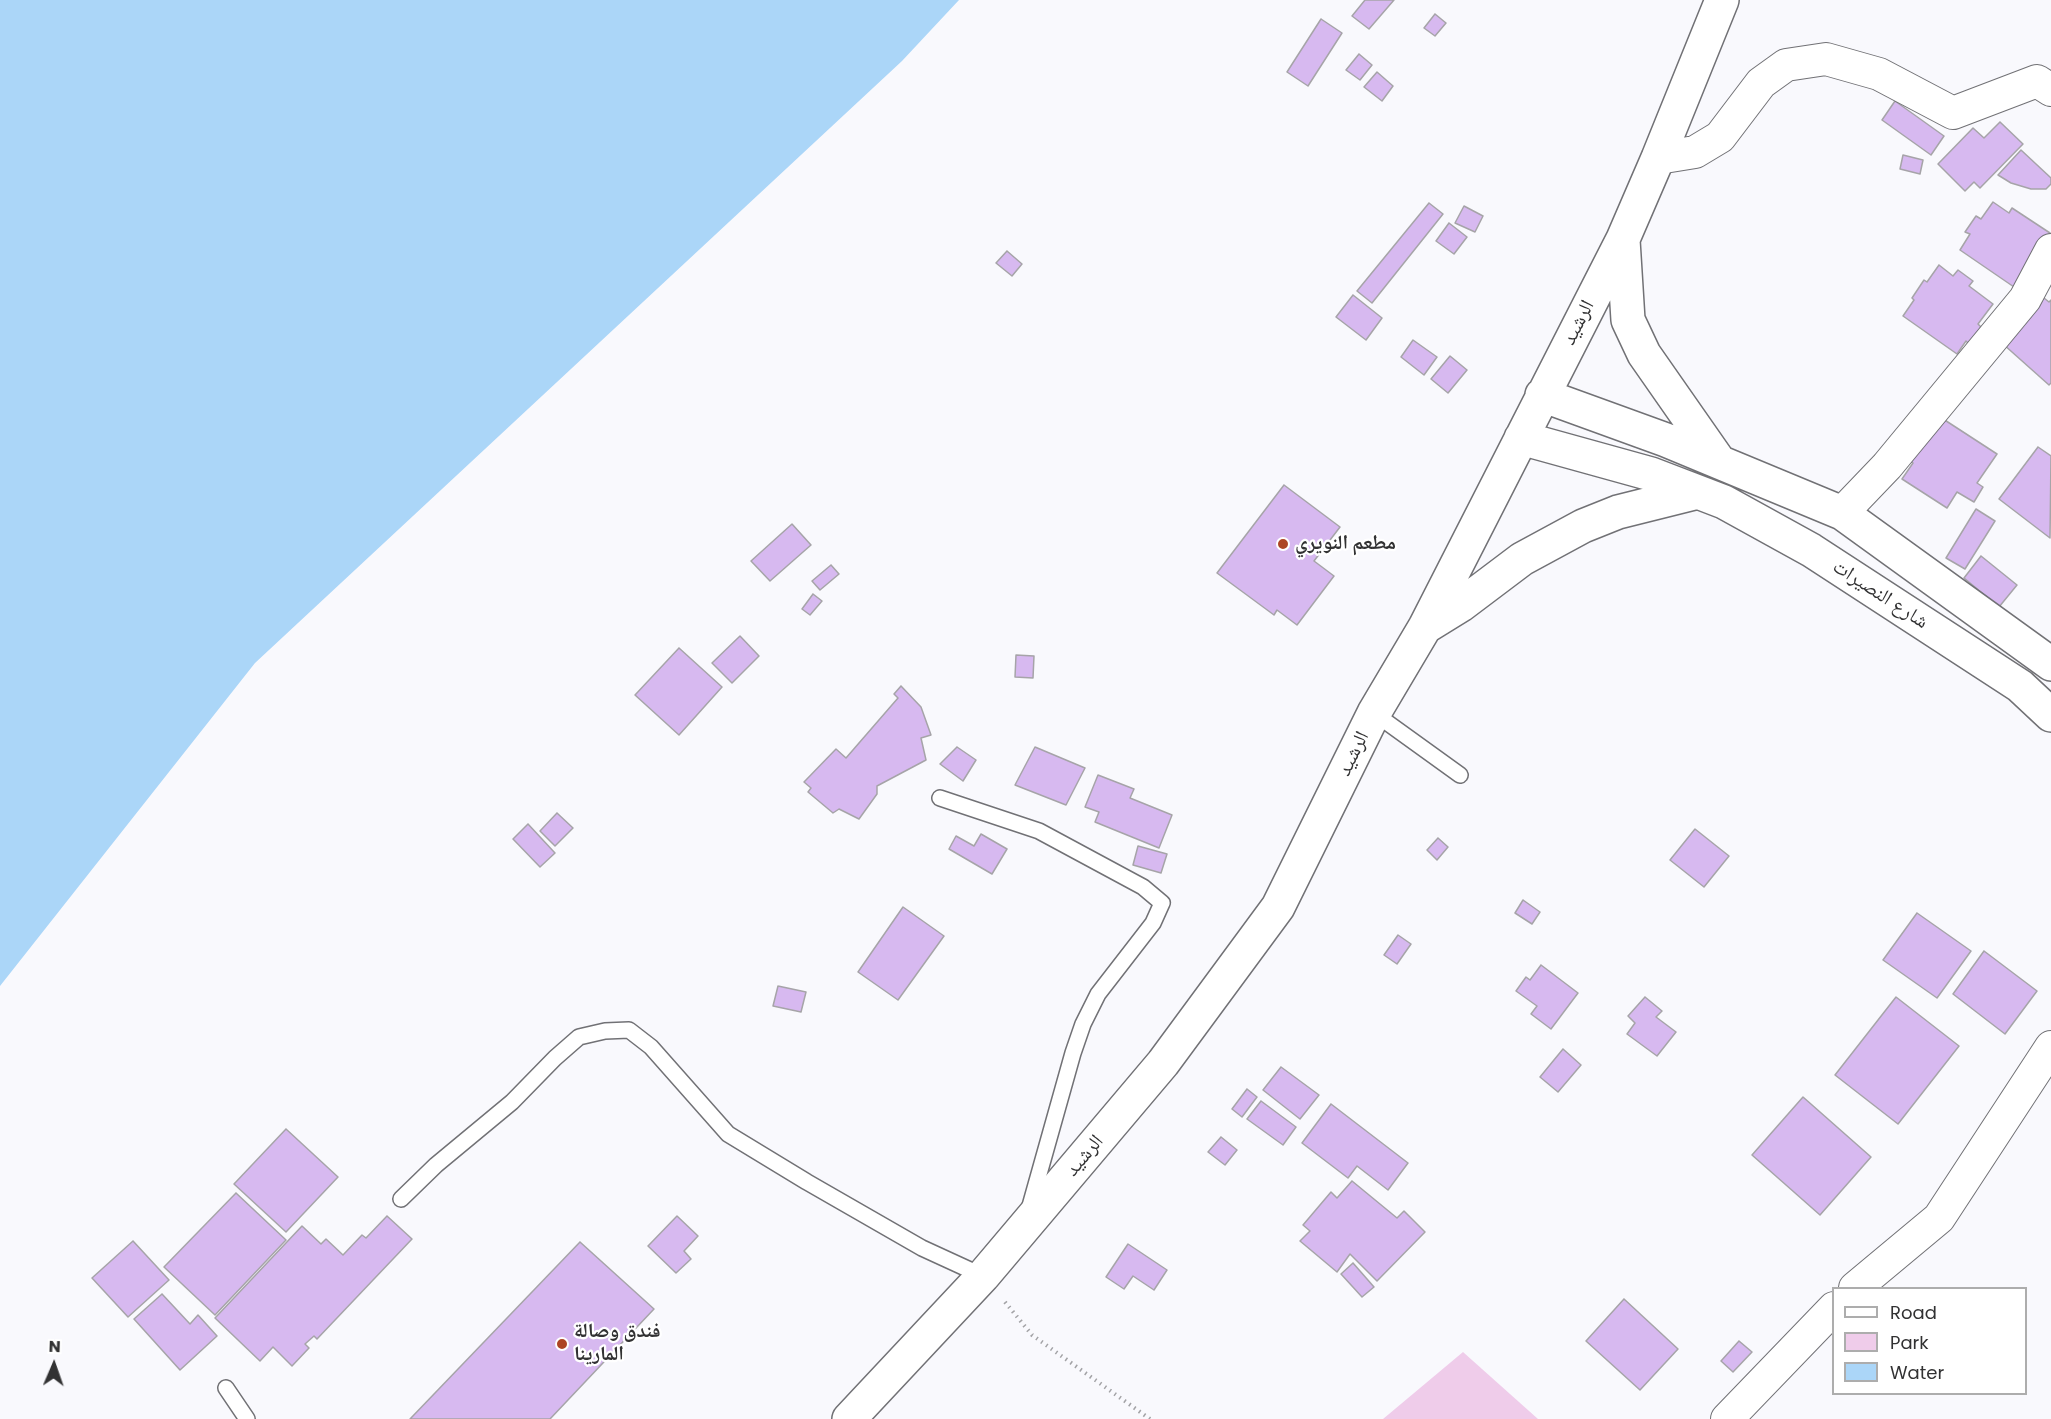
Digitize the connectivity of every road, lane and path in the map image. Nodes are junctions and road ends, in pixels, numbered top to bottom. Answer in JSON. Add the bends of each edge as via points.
{"nodes":[{"id":1,"x":1722,"y":0,"type":"edge"},
{"id":2,"x":2051,"y":90,"type":"edge"},
{"id":3,"x":1658,"y":158,"type":"junction"},
{"id":4,"x":1623,"y":239,"type":"junction"},
{"id":5,"x":2051,"y":250,"type":"edge"},
{"id":6,"x":1542,"y":395,"type":"junction"},
{"id":7,"x":1521,"y":438,"type":"junction"},
{"id":8,"x":1718,"y":460,"type":"junction"},
{"id":9,"x":1698,"y":492,"type":"junction"},
{"id":10,"x":1842,"y":513,"type":"junction"},
{"id":11,"x":1425,"y":627,"type":"junction"},
{"id":12,"x":2051,"y":664,"type":"edge"},
{"id":13,"x":1374,"y":714,"type":"junction"},
{"id":14,"x":2051,"y":715,"type":"edge"},
{"id":15,"x":1460,"y":775,"type":"dead end"},
{"id":16,"x":940,"y":798,"type":"dead end"},
{"id":17,"x":2051,"y":1047,"type":"edge"},
{"id":18,"x":401,"y":1199,"type":"dead end"},
{"id":19,"x":1025,"y":1227,"type":"junction"},
{"id":20,"x":983,"y":1276,"type":"junction"},
{"id":21,"x":1856,"y":1287,"type":"edge"},
{"id":22,"x":1832,"y":1309,"type":"edge"},
{"id":23,"x":226,"y":1388,"type":"dead end"},
{"id":24,"x":247,"y":1419,"type":"edge"},
{"id":25,"x":849,"y":1419,"type":"edge"},
{"id":26,"x":1150,"y":1419,"type":"edge"},
{"id":27,"x":1727,"y":1419,"type":"edge"}],
"edges":[{"from":1,"to":3,"type":"main road","name":"الرشيد"},
{"from":2,"to":3,"type":"street","via":[[2037,81],[1953,113],[1879,74],[1826,59],[1786,64],[1761,83],[1720,137],[1695,152]]},
{"from":3,"to":4,"type":"main road","name":"الرشيد"},
{"from":4,"to":6,"type":"main road","name":"الرشيد"},
{"from":4,"to":8,"type":"main road","via":[[1628,320],[1644,354]]},
{"from":5,"to":10,"type":"street","via":[[2025,299],[1887,466]]},
{"from":6,"to":7,"type":"main road","name":"الرشيد"},
{"from":6,"to":8,"type":"main road"},
{"from":7,"to":9,"type":"main road","name":"شارع النصيرات","via":[[1651,474]]},
{"from":7,"to":11,"type":"main road","name":"الرشيد"},
{"from":8,"to":10,"type":"main road"},
{"from":9,"to":11,"type":"main road","via":[[1618,512],[1583,526],[1522,559]]},
{"from":9,"to":14,"type":"main road","name":"شارع النصيرات","via":[[1811,550],[2020,686]]},
{"from":10,"to":12,"type":"main road"},
{"from":11,"to":13,"type":"main road","name":"الرشيد"},
{"from":13,"to":15,"type":"lane"},
{"from":13,"to":19,"type":"main road","name":"الرشيد","via":[[1278,907],[1163,1063]]},
{"from":16,"to":19,"type":"lane","via":[[1040,831],[1143,887],[1162,903],[1153,923],[1098,994],[1083,1024]]},
{"from":17,"to":21,"type":"street","via":[[1939,1218]]},
{"from":18,"to":20,"type":"lane","via":[[579,1037],[629,1030],[651,1047],[728,1134],[922,1248]]},
{"from":19,"to":20,"type":"main road","name":"الرشيد"},
{"from":20,"to":25,"type":"main road","name":"الرشيد"},
{"from":20,"to":26,"type":"path","via":[[1032,1335]]},
{"from":22,"to":27,"type":"street"},
{"from":23,"to":24,"type":"lane"}]}
